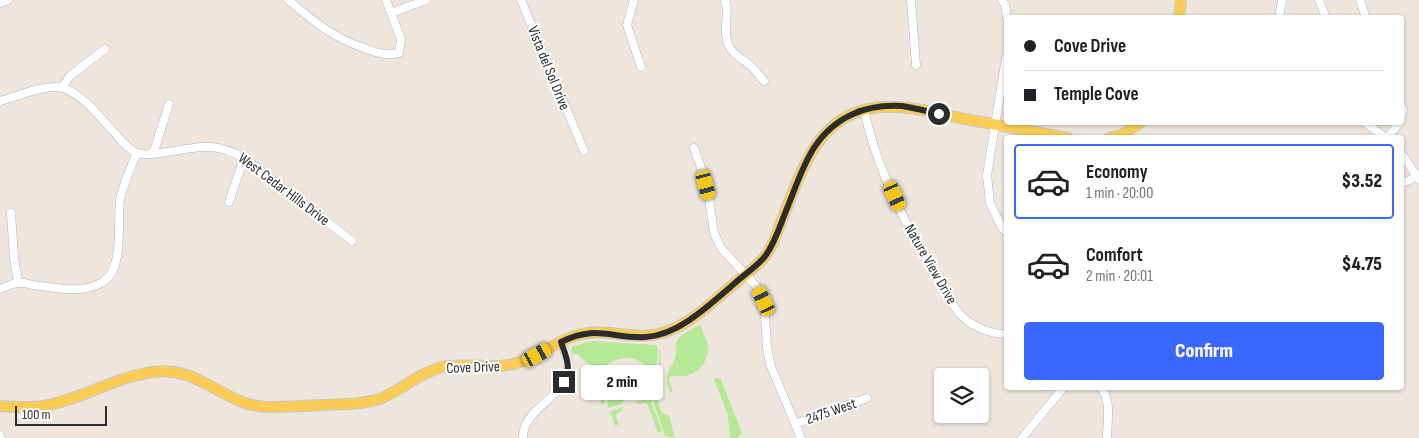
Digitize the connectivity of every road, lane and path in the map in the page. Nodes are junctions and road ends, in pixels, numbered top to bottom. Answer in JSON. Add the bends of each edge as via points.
{"nodes":[{"id":1,"x":8,"y":0,"type":"edge"},
{"id":2,"x":288,"y":0,"type":"edge"},
{"id":3,"x":386,"y":0,"type":"edge"},
{"id":4,"x":426,"y":0,"type":"edge"},
{"id":5,"x":521,"y":0,"type":"edge"},
{"id":6,"x":634,"y":0,"type":"edge"},
{"id":7,"x":725,"y":0,"type":"edge"},
{"id":8,"x":911,"y":0,"type":"edge"},
{"id":9,"x":1002,"y":0,"type":"edge"},
{"id":10,"x":1181,"y":0,"type":"edge"},
{"id":11,"x":1282,"y":0,"type":"edge"},
{"id":12,"x":1319,"y":0,"type":"edge"},
{"id":13,"x":1360,"y":0,"type":"edge"},
{"id":14,"x":0,"y":3,"type":"edge"},
{"id":15,"x":391,"y":13,"type":"junction"},
{"id":16,"x":1007,"y":15,"type":"edge"},
{"id":17,"x":1179,"y":15,"type":"edge"},
{"id":18,"x":1280,"y":15,"type":"edge"},
{"id":19,"x":1325,"y":15,"type":"edge"},
{"id":20,"x":1365,"y":15,"type":"edge"},
{"id":21,"x":105,"y":49,"type":"dead end"},
{"id":22,"x":916,"y":65,"type":"dead end"},
{"id":23,"x":641,"y":68,"type":"dead end"},
{"id":24,"x":1004,"y":70,"type":"edge"},
{"id":25,"x":764,"y":81,"type":"dead end"},
{"id":26,"x":62,"y":87,"type":"junction"},
{"id":27,"x":0,"y":101,"type":"edge"},
{"id":28,"x":169,"y":104,"type":"dead end"},
{"id":29,"x":864,"y":109,"type":"junction"},
{"id":30,"x":996,"y":125,"type":"junction"},
{"id":31,"x":1137,"y":125,"type":"edge"},
{"id":32,"x":1368,"y":125,"type":"edge"},
{"id":33,"x":1397,"y":125,"type":"edge"},
{"id":34,"x":1051,"y":135,"type":"edge"},
{"id":35,"x":1123,"y":135,"type":"edge"},
{"id":36,"x":1382,"y":135,"type":"edge"},
{"id":37,"x":1389,"y":135,"type":"edge"},
{"id":38,"x":694,"y":148,"type":"dead end"},
{"id":39,"x":584,"y":151,"type":"dead end"},
{"id":40,"x":137,"y":154,"type":"junction"},
{"id":41,"x":153,"y":154,"type":"junction"},
{"id":42,"x":1404,"y":157,"type":"edge"},
{"id":43,"x":244,"y":158,"type":"junction"},
{"id":44,"x":1418,"y":178,"type":"edge"},
{"id":45,"x":1404,"y":183,"type":"edge"},
{"id":46,"x":229,"y":202,"type":"dead end"},
{"id":47,"x":10,"y":213,"type":"dead end"},
{"id":48,"x":1004,"y":230,"type":"edge"},
{"id":49,"x":352,"y":241,"type":"dead end"},
{"id":50,"x":746,"y":274,"type":"junction"},
{"id":51,"x":18,"y":282,"type":"junction"},
{"id":52,"x":0,"y":289,"type":"edge"},
{"id":53,"x":1004,"y":334,"type":"edge"},
{"id":54,"x":561,"y":342,"type":"junction"},
{"id":55,"x":1061,"y":390,"type":"edge"},
{"id":56,"x":1102,"y":390,"type":"edge"},
{"id":57,"x":867,"y":398,"type":"dead end"},
{"id":58,"x":0,"y":406,"type":"edge"},
{"id":59,"x":795,"y":424,"type":"junction"},
{"id":60,"x":523,"y":438,"type":"edge"},
{"id":61,"x":801,"y":438,"type":"edge"},
{"id":62,"x":1022,"y":438,"type":"edge"},
{"id":63,"x":1107,"y":438,"type":"edge"}],
"edges":[{"from":1,"to":14,"type":"street"},
{"from":2,"to":15,"type":"street","via":[[330,34],[386,56],[399,53],[401,39]]},
{"from":3,"to":15,"type":"street"},
{"from":4,"to":15,"type":"street"},
{"from":5,"to":39,"type":"street","name":"Vista del Sol Drive"},
{"from":6,"to":23,"type":"street","via":[[626,24]]},
{"from":7,"to":25,"type":"street","via":[[727,40],[731,50]]},
{"from":8,"to":22,"type":"street"},
{"from":9,"to":16,"type":"street"},
{"from":10,"to":17,"type":"main road"},
{"from":11,"to":18,"type":"street"},
{"from":12,"to":19,"type":"street"},
{"from":13,"to":20,"type":"street"},
{"from":21,"to":26,"type":"street","via":[[70,76]]},
{"from":24,"to":30,"type":"street"},
{"from":26,"to":27,"type":"street","via":[[43,88]]},
{"from":26,"to":40,"type":"street","via":[[90,107]]},
{"from":28,"to":41,"type":"street"},
{"from":29,"to":30,"type":"main road","name":"Cove Drive","via":[[901,106]]},
{"from":29,"to":50,"type":"main road","name":"Cove Drive","via":[[841,119],[814,146],[766,255]]},
{"from":29,"to":53,"type":"street","name":"Nature View Drive","via":[[874,150],[916,243],[960,314],[977,327]]},
{"from":30,"to":34,"type":"main road","name":"Cove Drive"},
{"from":30,"to":48,"type":"street","via":[[987,175],[990,202]]},
{"from":31,"to":35,"type":"main road"},
{"from":32,"to":36,"type":"street"},
{"from":33,"to":37,"type":"street"},
{"from":38,"to":50,"type":"street","via":[[709,198],[714,233],[721,248]]},
{"from":40,"to":41,"type":"street","name":"West Cedar Hills Drive"},
{"from":40,"to":51,"type":"street","via":[[125,180],[117,261],[107,280],[78,289]]},
{"from":41,"to":43,"type":"street","name":"West Cedar Hills Drive","via":[[204,146],[229,150]]},
{"from":42,"to":44,"type":"street"},
{"from":43,"to":46,"type":"street"},
{"from":43,"to":49,"type":"street","name":"West Cedar Hills Drive"},
{"from":44,"to":45,"type":"street"},
{"from":47,"to":51,"type":"street"},
{"from":50,"to":54,"type":"main road","name":"Cove Drive","via":[[692,318],[663,333],[639,337],[594,332]]},
{"from":50,"to":59,"type":"street","via":[[764,301],[770,364]]},
{"from":51,"to":52,"type":"street"},
{"from":54,"to":58,"type":"main road","name":"Cove Drive","via":[[510,365],[456,365],[436,369],[384,397],[356,404],[258,406],[238,401],[192,376],[174,371],[154,371],[42,406]]},
{"from":54,"to":60,"type":"street","via":[[568,365],[566,378],[529,418]]},
{"from":55,"to":62,"type":"street"},
{"from":56,"to":63,"type":"street","via":[[1108,407]]},
{"from":57,"to":59,"type":"street","name":"2475 West"},
{"from":59,"to":61,"type":"street"}]}
